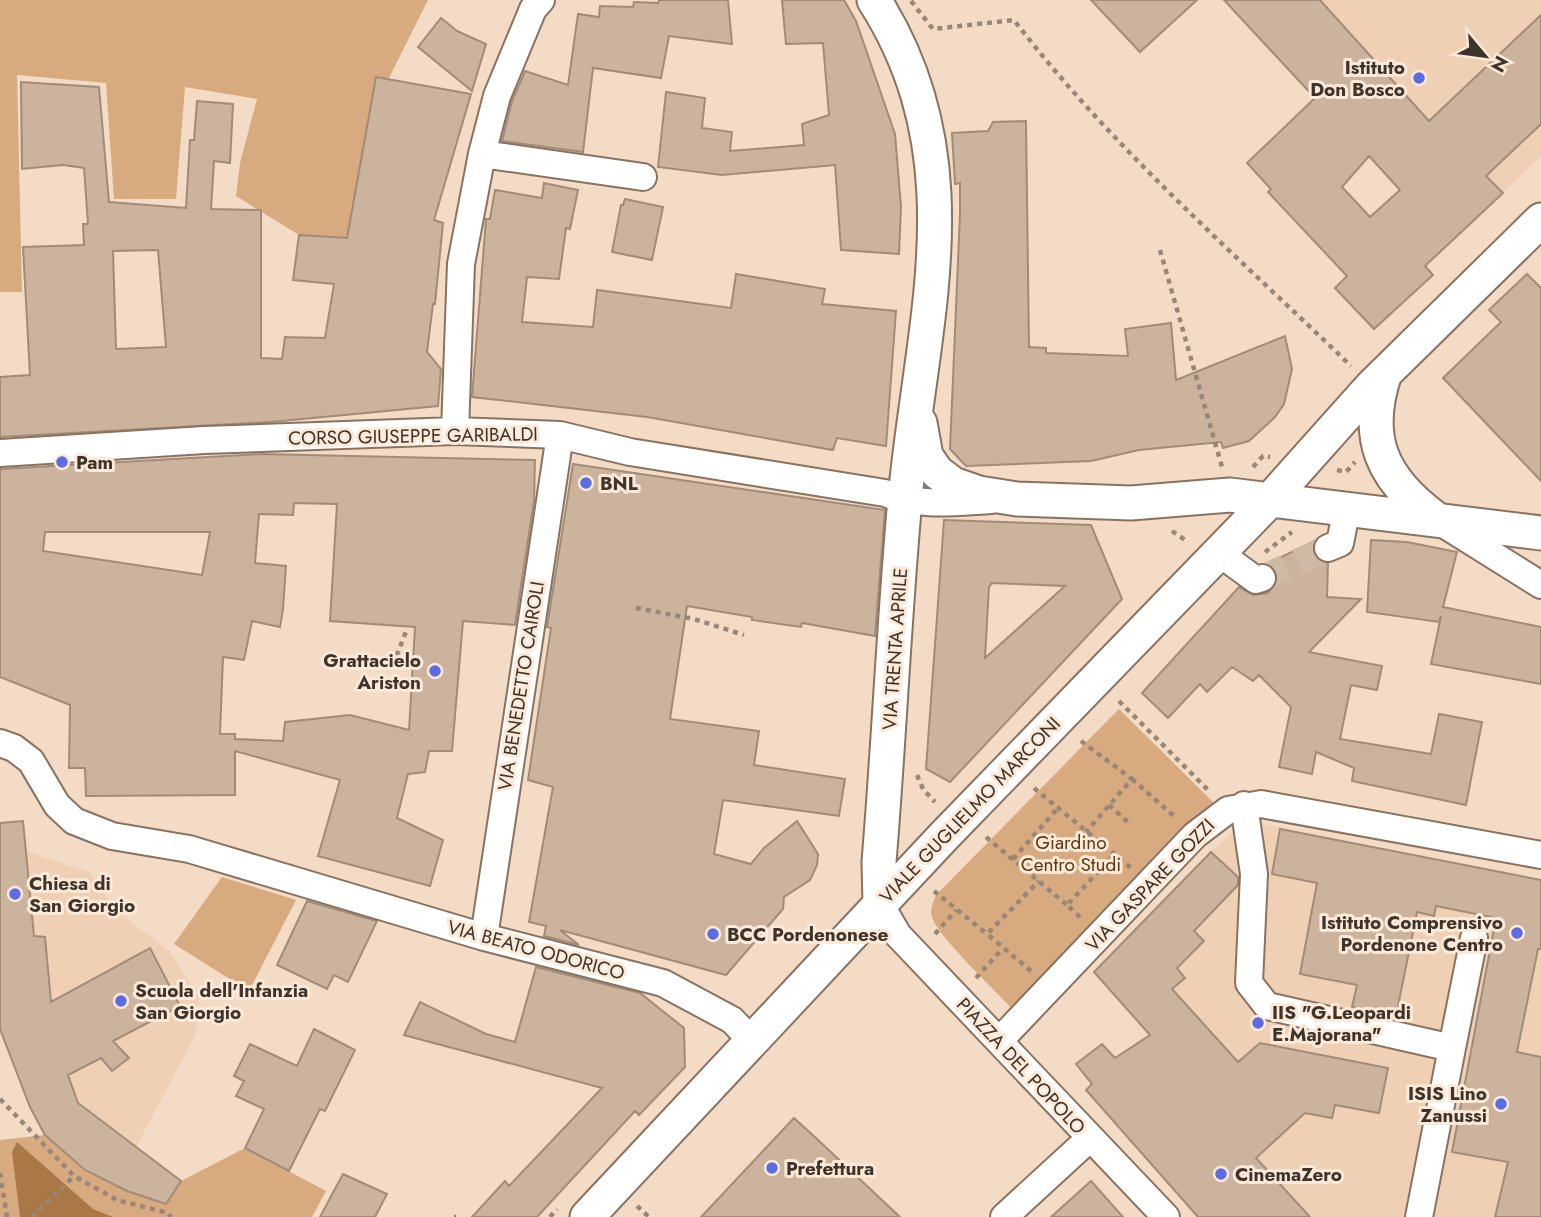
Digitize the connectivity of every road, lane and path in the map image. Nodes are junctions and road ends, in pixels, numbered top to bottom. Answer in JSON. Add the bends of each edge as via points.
{"nodes":[{"id":1,"x":874,"y":0,"type":"edge"},
{"id":2,"x":909,"y":0,"type":"edge"},
{"id":3,"x":534,"y":3,"type":"edge"},
{"id":4,"x":482,"y":154,"type":"junction"},
{"id":5,"x":643,"y":177,"type":"dead end"},
{"id":6,"x":1541,"y":220,"type":"edge"},
{"id":7,"x":1160,"y":250,"type":"dead end"},
{"id":8,"x":1379,"y":379,"type":"junction"},
{"id":9,"x":919,"y":395,"type":"junction"},
{"id":10,"x":455,"y":431,"type":"junction"},
{"id":11,"x":560,"y":435,"type":"junction"},
{"id":12,"x":0,"y":453,"type":"edge"},
{"id":13,"x":1230,"y":495,"type":"junction"},
{"id":14,"x":1017,"y":499,"type":"junction"},
{"id":15,"x":1271,"y":499,"type":"junction"},
{"id":16,"x":905,"y":500,"type":"junction"},
{"id":17,"x":1347,"y":508,"type":"junction"},
{"id":18,"x":1435,"y":518,"type":"junction"},
{"id":19,"x":1541,"y":533,"type":"edge"},
{"id":20,"x":1328,"y":548,"type":"tunnel mouth"},
{"id":21,"x":1219,"y":553,"type":"junction"},
{"id":22,"x":1262,"y":578,"type":"dead end"},
{"id":23,"x":1541,"y":585,"type":"edge"},
{"id":24,"x":636,"y":608,"type":"dead end"},
{"id":25,"x":407,"y":629,"type":"dead end"},
{"id":26,"x":744,"y":635,"type":"dead end"},
{"id":27,"x":393,"y":665,"type":"dead end"},
{"id":28,"x":1119,"y":701,"type":"dead end"},
{"id":29,"x":1081,"y":741,"type":"dead end"},
{"id":30,"x":0,"y":743,"type":"edge"},
{"id":31,"x":918,"y":763,"type":"dead end"},
{"id":32,"x":1132,"y":779,"type":"junction"},
{"id":33,"x":1034,"y":788,"type":"dead end"},
{"id":34,"x":936,"y":803,"type":"dead end"},
{"id":35,"x":1110,"y":805,"type":"junction"},
{"id":36,"x":1236,"y":807,"type":"junction"},
{"id":37,"x":1058,"y":808,"type":"junction"},
{"id":38,"x":1131,"y":825,"type":"dead end"},
{"id":39,"x":1086,"y":832,"type":"junction"},
{"id":40,"x":1195,"y":835,"type":"junction"},
{"id":41,"x":986,"y":837,"type":"dead end"},
{"id":42,"x":1114,"y":855,"type":"junction"},
{"id":43,"x":1541,"y":855,"type":"edge"},
{"id":44,"x":1013,"y":859,"type":"junction"},
{"id":45,"x":1039,"y":881,"type":"junction"},
{"id":46,"x":1150,"y":883,"type":"junction"},
{"id":47,"x":934,"y":891,"type":"dead end"},
{"id":48,"x":880,"y":904,"type":"junction"},
{"id":49,"x":1067,"y":905,"type":"junction"},
{"id":50,"x":956,"y":910,"type":"junction"},
{"id":51,"x":935,"y":934,"type":"dead end"},
{"id":52,"x":986,"y":934,"type":"junction"},
{"id":53,"x":1101,"y":934,"type":"junction"},
{"id":54,"x":484,"y":937,"type":"junction"},
{"id":55,"x":1474,"y":938,"type":"dead end"},
{"id":56,"x":1003,"y":948,"type":"junction"},
{"id":57,"x":976,"y":978,"type":"dead end"},
{"id":58,"x":1052,"y":987,"type":"junction"},
{"id":59,"x":752,"y":1041,"type":"junction"},
{"id":60,"x":999,"y":1041,"type":"junction"},
{"id":61,"x":1452,"y":1048,"type":"junction"},
{"id":62,"x":0,"y":1099,"type":"edge"},
{"id":63,"x":1089,"y":1139,"type":"junction"},
{"id":64,"x":0,"y":1173,"type":"edge"},
{"id":65,"x":74,"y":1176,"type":"junction"},
{"id":66,"x":170,"y":1215,"type":"edge"},
{"id":67,"x":7,"y":1217,"type":"edge"},
{"id":68,"x":32,"y":1217,"type":"edge"},
{"id":69,"x":587,"y":1217,"type":"edge"},
{"id":70,"x":1004,"y":1217,"type":"edge"},
{"id":71,"x":1166,"y":1217,"type":"edge"},
{"id":72,"x":1419,"y":1217,"type":"edge"}],
"edges":[{"from":1,"to":9,"type":"main road","via":[[911,74],[931,155],[935,233]]},
{"from":2,"to":8,"type":"path","via":[[933,29],[1014,20],[1158,182]]},
{"from":3,"to":4,"type":"street","via":[[497,96]]},
{"from":4,"to":5,"type":"street"},
{"from":4,"to":10,"type":"street","via":[[461,264]]},
{"from":6,"to":8,"type":"main road","name":"VIALE GUGLIELMO MARCONI"},
{"from":7,"to":13,"type":"path"},
{"from":8,"to":15,"type":"main road","name":"VIALE GUGLIELMO MARCONI"},
{"from":8,"to":18,"type":"main road","via":[[1375,424],[1387,471],[1407,497]]},
{"from":9,"to":14,"type":"main road","via":[[921,435],[926,456],[937,472],[953,484],[979,493]]},
{"from":9,"to":16,"type":"main road","name":"VIA TRENTA APRILE"},
{"from":10,"to":11,"type":"street","name":"CORSO GIUSEPPE GARIBALDI"},
{"from":10,"to":12,"type":"street","name":"CORSO GIUSEPPE GARIBALDI"},
{"from":11,"to":16,"type":"street","name":"CORSO GIUSEPPE GARIBALDI","via":[[630,452]]},
{"from":11,"to":54,"type":"street","name":"VIA BENEDETTO CAIROLI"},
{"from":13,"to":14,"type":"main road","via":[[1131,503]]},
{"from":13,"to":15,"type":"main road"},
{"from":14,"to":16,"type":"street","name":"CORSO GIUSEPPE GARIBALDI"},
{"from":15,"to":17,"type":"main road"},
{"from":15,"to":21,"type":"main road","name":"VIALE GUGLIELMO MARCONI"},
{"from":16,"to":48,"type":"main road","name":"VIA TRENTA APRILE","via":[[879,862]]},
{"from":17,"to":18,"type":"main road"},
{"from":17,"to":20,"type":"street","via":[[1340,543]]},
{"from":18,"to":19,"type":"main road"},
{"from":18,"to":23,"type":"street"},
{"from":21,"to":22,"type":"street","via":[[1256,580]]},
{"from":21,"to":48,"type":"main road","name":"VIALE GUGLIELMO MARCONI"},
{"from":24,"to":26,"type":"path"},
{"from":25,"to":27,"type":"path"},
{"from":28,"to":36,"type":"path"},
{"from":29,"to":32,"type":"path"},
{"from":30,"to":54,"type":"street","name":"VIA BEATO ODORICO","via":[[31,761],[57,805],[74,821],[112,836],[189,849]]},
{"from":31,"to":34,"type":"path","via":[[918,783]]},
{"from":32,"to":35,"type":"path"},
{"from":32,"to":40,"type":"path"},
{"from":33,"to":37,"type":"path"},
{"from":35,"to":38,"type":"path"},
{"from":35,"to":39,"type":"path"},
{"from":36,"to":40,"type":"street","name":"VIA GASPARE GOZZI"},
{"from":36,"to":43,"type":"street","via":[[1261,804]]},
{"from":36,"to":61,"type":"street","via":[[1254,874],[1249,983],[1266,1006]]},
{"from":37,"to":39,"type":"path"},
{"from":37,"to":44,"type":"path"},
{"from":39,"to":42,"type":"path"},
{"from":40,"to":46,"type":"street","name":"VIA GASPARE GOZZI"},
{"from":41,"to":44,"type":"path"},
{"from":42,"to":46,"type":"path"},
{"from":42,"to":49,"type":"path"},
{"from":44,"to":45,"type":"path"},
{"from":45,"to":49,"type":"path"},
{"from":45,"to":52,"type":"path"},
{"from":46,"to":53,"type":"street","name":"VIA GASPARE GOZZI"},
{"from":47,"to":50,"type":"path"},
{"from":48,"to":59,"type":"main road","name":"VIALE GUGLIELMO MARCONI"},
{"from":48,"to":60,"type":"street","name":"PIAZZA DEL POPOLO","via":[[898,935]]},
{"from":49,"to":53,"type":"path"},
{"from":50,"to":51,"type":"path"},
{"from":50,"to":52,"type":"path"},
{"from":52,"to":56,"type":"path"},
{"from":53,"to":58,"type":"street","name":"VIA GASPARE GOZZI"},
{"from":54,"to":59,"type":"street","name":"VIA BEATO ODORICO","via":[[663,983],[732,1020]]},
{"from":55,"to":61,"type":"street"},
{"from":56,"to":57,"type":"path"},
{"from":56,"to":58,"type":"path"},
{"from":58,"to":60,"type":"street","name":"VIA GASPARE GOZZI"},
{"from":59,"to":69,"type":"main road","name":"VIALE GUGLIELMO MARCONI"},
{"from":60,"to":63,"type":"street","name":"PIAZZA DEL POPOLO"},
{"from":61,"to":72,"type":"street"},
{"from":62,"to":65,"type":"path"},
{"from":63,"to":70,"type":"street","name":"PIAZZA DEL POPOLO"},
{"from":63,"to":71,"type":"street"},
{"from":64,"to":67,"type":"path"},
{"from":65,"to":66,"type":"path","via":[[117,1200]]},
{"from":65,"to":68,"type":"path"}]}
